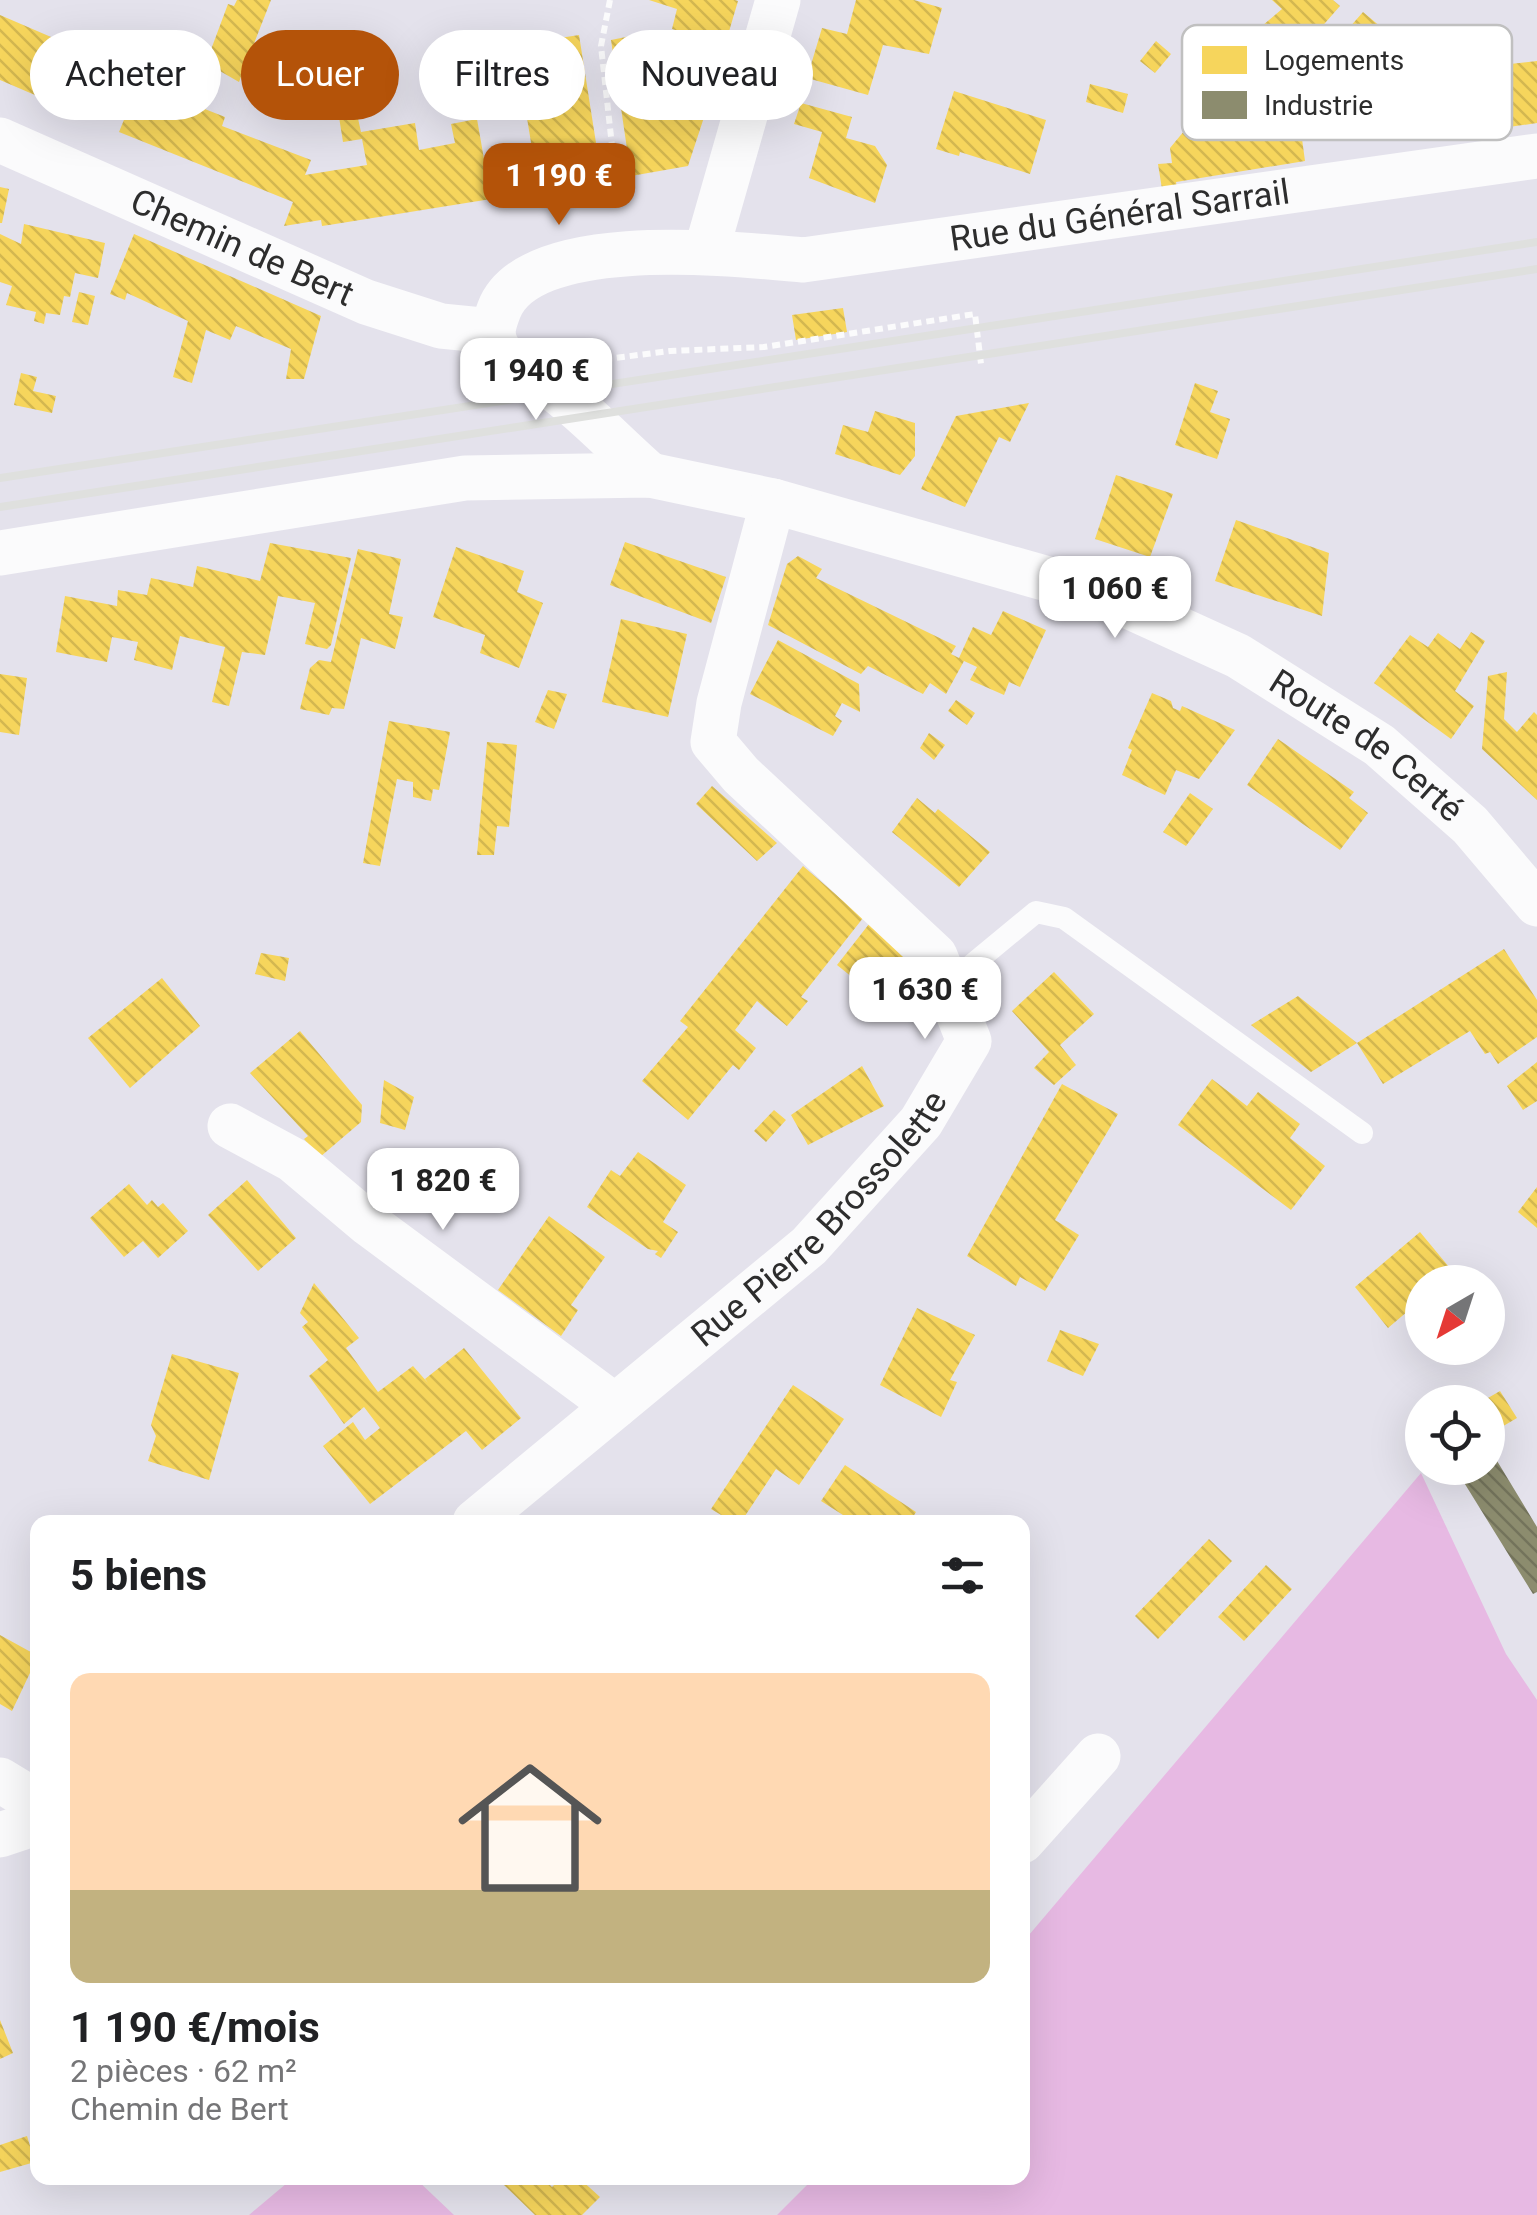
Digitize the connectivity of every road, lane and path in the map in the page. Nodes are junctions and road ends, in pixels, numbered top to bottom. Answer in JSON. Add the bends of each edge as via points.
{"nodes":[{"id":1,"x":610,"y":0,"type":"edge"},
{"id":2,"x":778,"y":0,"type":"edge"},
{"id":3,"x":0,"y":140,"type":"edge"},
{"id":4,"x":1537,"y":156,"type":"edge"},
{"id":5,"x":618,"y":200,"type":"dead end"},
{"id":6,"x":706,"y":252,"type":"junction"},
{"id":7,"x":492,"y":331,"type":"junction"},
{"id":8,"x":576,"y":357,"type":"dead end"},
{"id":9,"x":982,"y":364,"type":"dead end"},
{"id":10,"x":650,"y":475,"type":"junction"},
{"id":11,"x":773,"y":502,"type":"junction"},
{"id":12,"x":0,"y":553,"type":"edge"},
{"id":13,"x":1537,"y":904,"type":"edge"},
{"id":14,"x":950,"y":992,"type":"junction"},
{"id":15,"x":230,"y":1126,"type":"dead end"},
{"id":16,"x":1362,"y":1133,"type":"dead end"},
{"id":17,"x":615,"y":1406,"type":"junction"},
{"id":18,"x":483,"y":1515,"type":"edge"},
{"id":19,"x":1098,"y":1756,"type":"dead end"},
{"id":20,"x":0,"y":1780,"type":"edge"},
{"id":21,"x":30,"y":1799,"type":"edge"},
{"id":22,"x":30,"y":1815,"type":"edge"},
{"id":23,"x":1030,"y":1831,"type":"edge"},
{"id":24,"x":0,"y":1834,"type":"edge"}],
"edges":[{"from":1,"to":5,"type":"path","via":[[601,46]]},
{"from":2,"to":6,"type":"street"},
{"from":3,"to":7,"type":"street","name":"Chemin de Bert","via":[[366,302],[441,326]]},
{"from":4,"to":6,"type":"street","name":"Rue du Général Sarrail","via":[[803,260]]},
{"from":6,"to":7,"type":"street","name":"Rue du Général Sarrail","via":[[626,254],[549,268],[515,286]]},
{"from":7,"to":10,"type":"street","via":[[513,365],[558,392]]},
{"from":8,"to":9,"type":"path","via":[[764,348],[976,314]]},
{"from":10,"to":11,"type":"street","name":"Route de Certé"},
{"from":10,"to":12,"type":"street","name":"Route de Certé","via":[[465,478]]},
{"from":11,"to":13,"type":"street","name":"Route de Certé","via":[[1104,595],[1238,656],[1378,746],[1470,826]]},
{"from":11,"to":14,"type":"street","name":"Rue Pierre Brossolette","via":[[713,742],[934,956]]},
{"from":14,"to":16,"type":"lane","via":[[1036,912],[1064,918]]},
{"from":14,"to":17,"type":"street","name":"Rue Pierre Brossolette","via":[[969,1041],[921,1122],[809,1246]]},
{"from":15,"to":17,"type":"street","via":[[293,1160]]},
{"from":17,"to":18,"type":"street","name":"Rue Pierre Brossolette"},
{"from":19,"to":23,"type":"street"},
{"from":20,"to":21,"type":"street"},
{"from":22,"to":24,"type":"street","via":[[21,1828]]}]}
